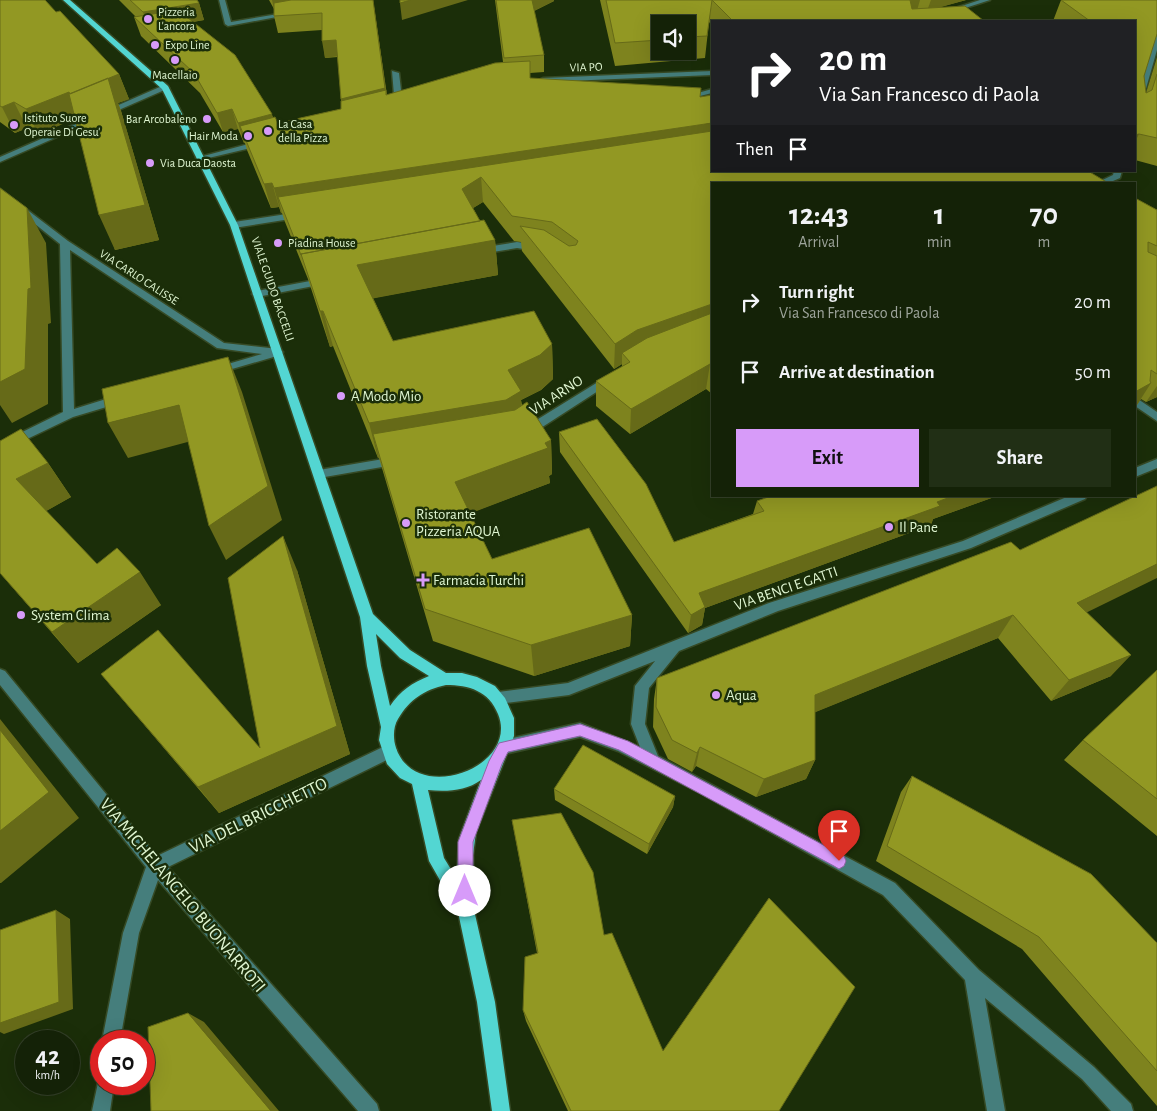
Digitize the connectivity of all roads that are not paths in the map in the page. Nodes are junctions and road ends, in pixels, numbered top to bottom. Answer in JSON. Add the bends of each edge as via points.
{"nodes":[{"id":1,"x":66,"y":0,"type":"edge"},
{"id":2,"x":78,"y":0,"type":"edge"},
{"id":3,"x":222,"y":0,"type":"edge"},
{"id":4,"x":987,"y":0,"type":"edge"},
{"id":5,"x":80,"y":10,"type":"junction"},
{"id":6,"x":295,"y":13,"type":"edge"},
{"id":7,"x":921,"y":13,"type":"edge"},
{"id":8,"x":929,"y":17,"type":"junction"},
{"id":9,"x":922,"y":20,"type":"edge"},
{"id":10,"x":1157,"y":38,"type":"edge"},
{"id":11,"x":395,"y":72,"type":"dead end"},
{"id":12,"x":711,"y":73,"type":"edge"},
{"id":13,"x":165,"y":88,"type":"junction"},
{"id":14,"x":563,"y":88,"type":"edge"},
{"id":15,"x":711,"y":91,"type":"edge"},
{"id":16,"x":679,"y":97,"type":"edge"},
{"id":17,"x":408,"y":104,"type":"edge"},
{"id":18,"x":398,"y":107,"type":"junction"},
{"id":19,"x":389,"y":109,"type":"edge"},
{"id":20,"x":1136,"y":110,"type":"edge"},
{"id":21,"x":266,"y":141,"type":"edge"},
{"id":22,"x":200,"y":158,"type":"junction"},
{"id":23,"x":0,"y":160,"type":"edge"},
{"id":24,"x":1118,"y":172,"type":"edge"},
{"id":25,"x":1102,"y":182,"type":"edge"},
{"id":26,"x":0,"y":192,"type":"edge"},
{"id":27,"x":312,"y":213,"type":"edge"},
{"id":28,"x":234,"y":225,"type":"junction"},
{"id":29,"x":65,"y":243,"type":"junction"},
{"id":30,"x":549,"y":251,"type":"edge"},
{"id":31,"x":468,"y":254,"type":"edge"},
{"id":32,"x":334,"y":279,"type":"edge"},
{"id":33,"x":257,"y":294,"type":"junction"},
{"id":34,"x":278,"y":352,"type":"junction"},
{"id":35,"x":624,"y":370,"type":"edge"},
{"id":36,"x":202,"y":375,"type":"edge"},
{"id":37,"x":126,"y":397,"type":"edge"},
{"id":38,"x":1136,"y":403,"type":"edge"},
{"id":39,"x":69,"y":414,"type":"junction"},
{"id":40,"x":1157,"y":417,"type":"edge"},
{"id":41,"x":514,"y":440,"type":"edge"},
{"id":42,"x":0,"y":448,"type":"edge"},
{"id":43,"x":406,"y":459,"type":"edge"},
{"id":44,"x":1157,"y":463,"type":"edge"},
{"id":45,"x":1136,"y":473,"type":"edge"},
{"id":46,"x":319,"y":474,"type":"junction"},
{"id":47,"x":1079,"y":497,"type":"edge"},
{"id":48,"x":367,"y":617,"type":"junction"},
{"id":49,"x":676,"y":647,"type":"junction"},
{"id":50,"x":0,"y":675,"type":"edge"},
{"id":51,"x":443,"y":678,"type":"junction"},
{"id":52,"x":498,"y":698,"type":"junction"},
{"id":53,"x":388,"y":726,"type":"junction"},
{"id":54,"x":390,"y":752,"type":"junction"},
{"id":55,"x":500,"y":754,"type":"junction"},
{"id":56,"x":652,"y":760,"type":"junction"},
{"id":57,"x":420,"y":782,"type":"junction"},
{"id":58,"x":155,"y":865,"type":"junction"},
{"id":59,"x":465,"y":908,"type":"junction"},
{"id":60,"x":973,"y":976,"type":"junction"},
{"id":61,"x":113,"y":1030,"type":"edge"},
{"id":62,"x":103,"y":1095,"type":"edge"},
{"id":63,"x":101,"y":1111,"type":"edge"},
{"id":64,"x":370,"y":1111,"type":"edge"},
{"id":65,"x":501,"y":1111,"type":"edge"},
{"id":66,"x":996,"y":1111,"type":"edge"},
{"id":67,"x":1124,"y":1111,"type":"edge"}],
"edges":[{"from":1,"to":5,"type":"main road","name":"VIALE GUIDO BACCELLI"},
{"from":2,"to":5,"type":"main road"},
{"from":3,"to":6,"type":"street","via":[[228,24]]},
{"from":4,"to":8,"type":"street"},
{"from":5,"to":13,"type":"main road","name":"VIALE GUIDO BACCELLI"},
{"from":7,"to":8,"type":"street"},
{"from":8,"to":9,"type":"street"},
{"from":10,"to":20,"type":"street"},
{"from":11,"to":18,"type":"street"},
{"from":12,"to":14,"type":"street","name":"VIA PO","via":[[534,83]]},
{"from":13,"to":22,"type":"main road","name":"VIALE GUIDO BACCELLI"},
{"from":13,"to":23,"type":"street"},
{"from":15,"to":16,"type":"street","via":[[689,98]]},
{"from":17,"to":18,"type":"street"},
{"from":18,"to":19,"type":"street"},
{"from":21,"to":22,"type":"street"},
{"from":22,"to":28,"type":"main road","name":"VIALE GUIDO BACCELLI"},
{"from":24,"to":25,"type":"street"},
{"from":26,"to":29,"type":"street","name":"VIA CARLO CALISSE"},
{"from":27,"to":28,"type":"street"},
{"from":28,"to":33,"type":"main road","name":"VIALE GUIDO BACCELLI"},
{"from":29,"to":34,"type":"street","name":"VIA CARLO CALISSE","via":[[221,346]]},
{"from":29,"to":39,"type":"street"},
{"from":30,"to":31,"type":"street","via":[[517,244]]},
{"from":32,"to":33,"type":"street"},
{"from":33,"to":34,"type":"main road","name":"VIALE GUIDO BACCELLI"},
{"from":34,"to":36,"type":"street"},
{"from":34,"to":46,"type":"main road","name":"VIALE GUIDO BACCELLI"},
{"from":35,"to":41,"type":"street","name":"VIA ARNO"},
{"from":37,"to":39,"type":"street"},
{"from":38,"to":40,"type":"street"},
{"from":39,"to":42,"type":"street"},
{"from":43,"to":46,"type":"street"},
{"from":44,"to":45,"type":"street"},
{"from":46,"to":48,"type":"main road","name":"VIALE GUIDO BACCELLI"},
{"from":47,"to":49,"type":"street","name":"VIA BENCI E GATTI","via":[[967,545],[774,608]]},
{"from":48,"to":51,"type":"main road","name":"VIALE GUIDO BACCELLI","via":[[405,654]]},
{"from":48,"to":53,"type":"main road","name":"VIALE GUIDO BACCELLI"},
{"from":49,"to":52,"type":"street","name":"VIA BENCI E GATTI","via":[[569,689]]},
{"from":49,"to":56,"type":"street","via":[[642,686],[638,724]]},
{"from":50,"to":58,"type":"street","name":"VIA MICHELANGELO BUONARROTI"},
{"from":51,"to":52,"type":"main road","name":"VIALE GUIDO BACCELLI","via":[[472,680]]},
{"from":51,"to":53,"type":"main road","name":"VIALE GUIDO BACCELLI","via":[[413,690],[393,712]]},
{"from":52,"to":55,"type":"main road","via":[[507,720],[508,734]]},
{"from":53,"to":54,"type":"main road","name":"VIALE GUIDO BACCELLI"},
{"from":54,"to":57,"type":"main road","via":[[397,765],[409,777]]},
{"from":54,"to":58,"type":"street","name":"VIA DEL BRICCHETTO"},
{"from":55,"to":56,"type":"street","via":[[580,730]]},
{"from":55,"to":57,"type":"main road","via":[[478,776],[454,785]]},
{"from":55,"to":59,"type":"main road","via":[[466,842]]},
{"from":56,"to":60,"type":"street","via":[[889,889]]},
{"from":57,"to":59,"type":"main road","via":[[437,861]]},
{"from":58,"to":61,"type":"street","via":[[131,933]]},
{"from":58,"to":64,"type":"street","name":"VIA MICHELANGELO BUONARROTI"},
{"from":59,"to":65,"type":"main road","via":[[486,1003]]},
{"from":60,"to":66,"type":"street"},
{"from":60,"to":67,"type":"street","via":[[1088,1073]]},
{"from":62,"to":63,"type":"street"}]}
